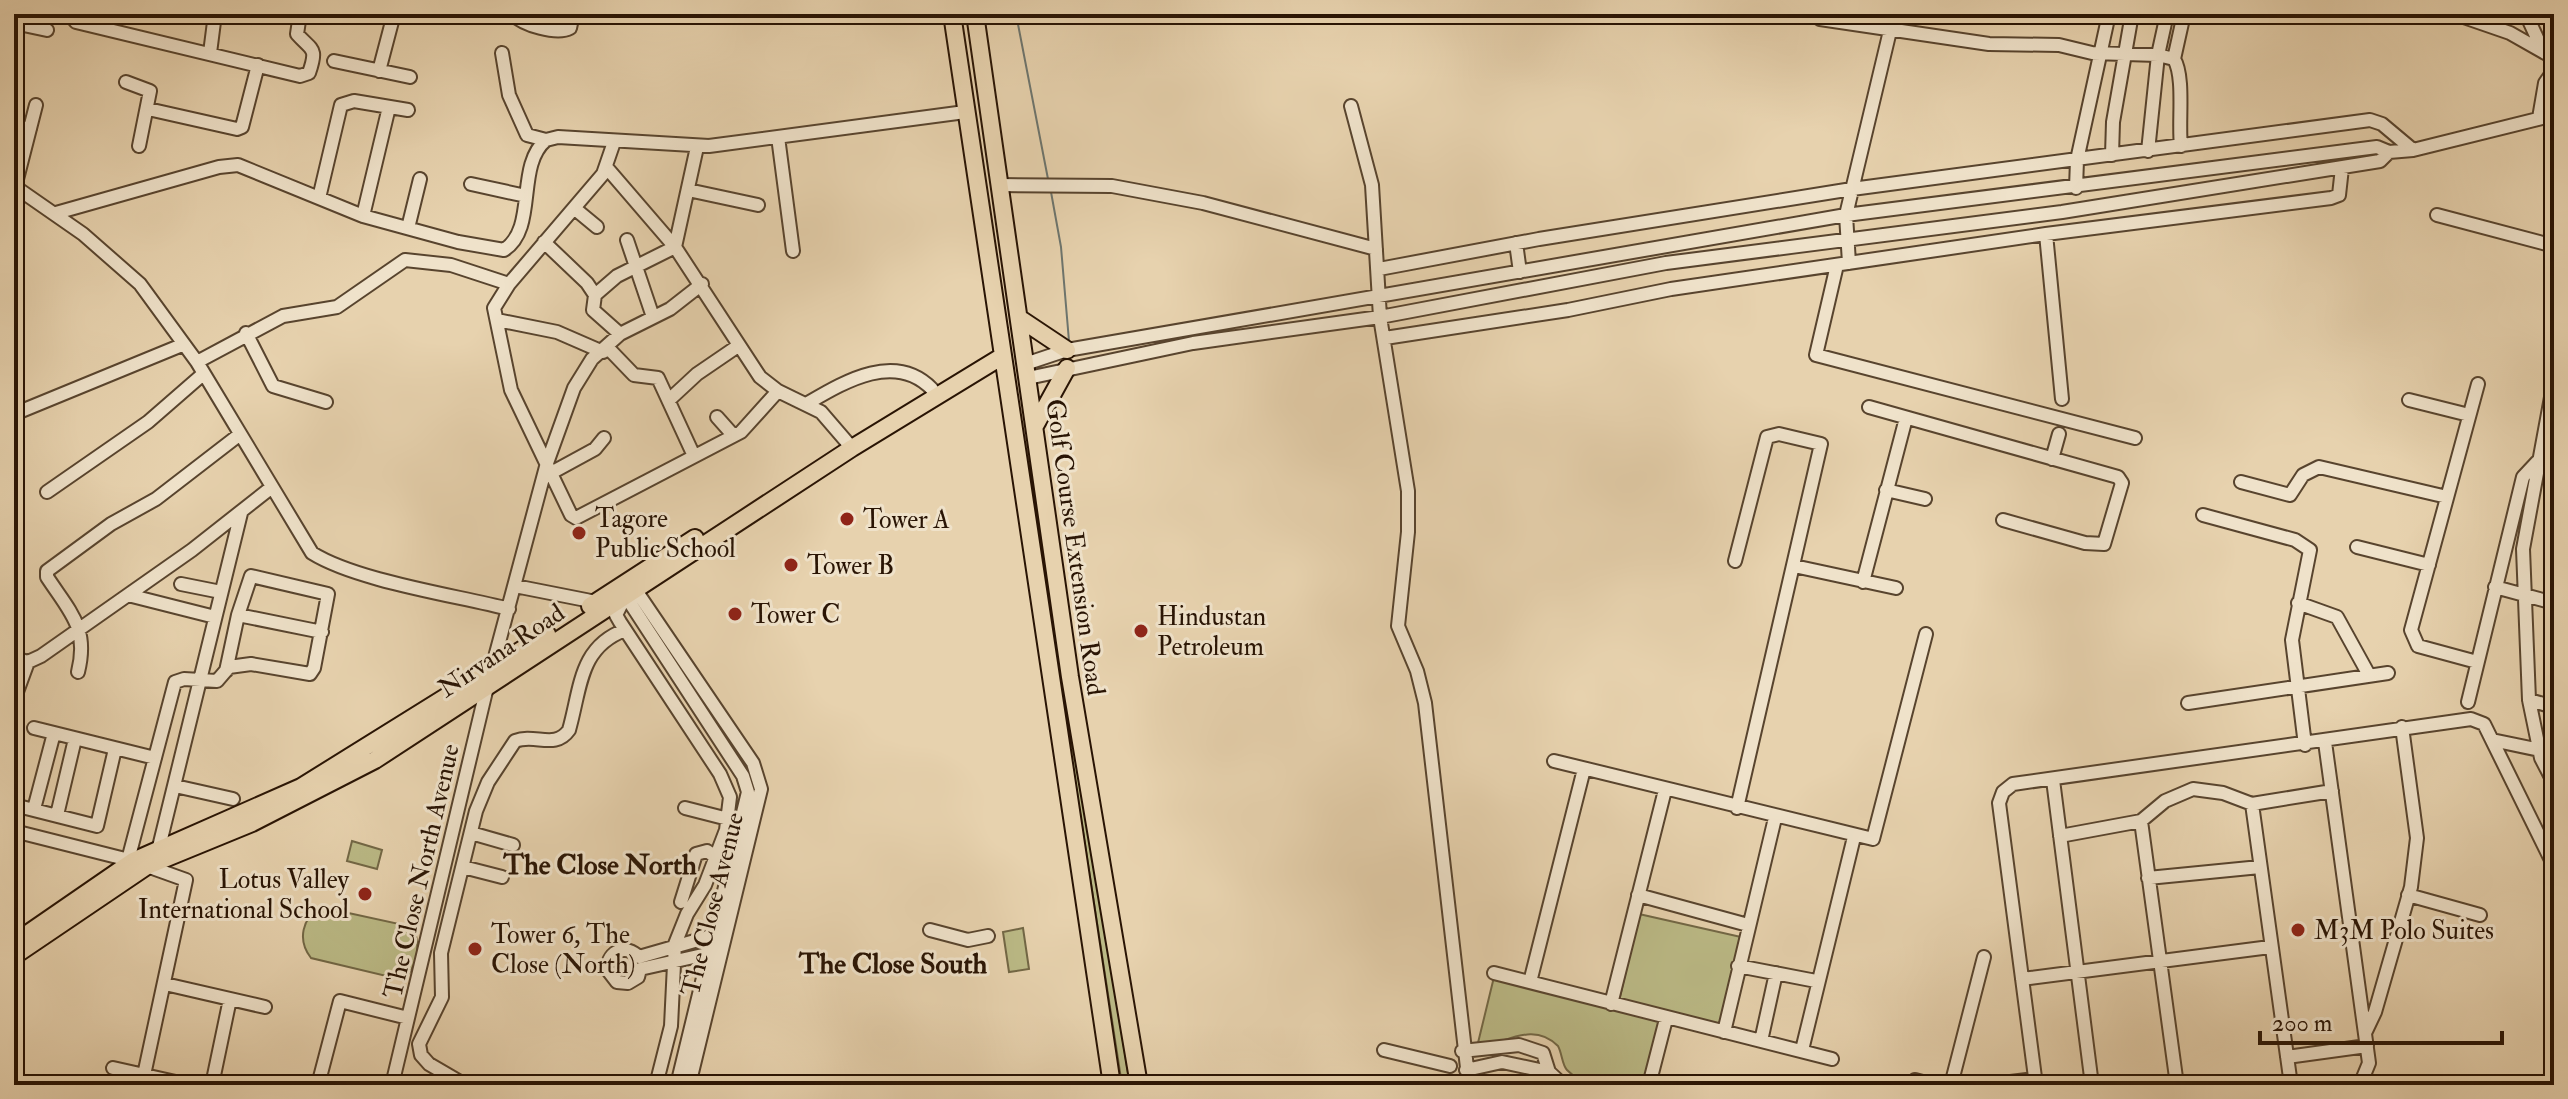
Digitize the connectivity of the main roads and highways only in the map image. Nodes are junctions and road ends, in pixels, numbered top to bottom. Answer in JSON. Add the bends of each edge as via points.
{"nodes":[{"id":1,"x":952,"y":14,"type":"edge"},
{"id":2,"x":975,"y":14,"type":"edge"},
{"id":3,"x":995,"y":149,"type":"junction"},
{"id":4,"x":971,"y":153,"type":"junction"},
{"id":5,"x":1022,"y":320,"type":"junction"},
{"id":6,"x":1067,"y":350,"type":"road end"},
{"id":7,"x":1000,"y":353,"type":"junction"},
{"id":8,"x":1067,"y":368,"type":"road end"},
{"id":9,"x":1035,"y":426,"type":"junction"},
{"id":10,"x":849,"y":444,"type":"junction"},
{"id":11,"x":1041,"y":461,"type":"junction"},
{"id":12,"x":1018,"y":463,"type":"junction"},
{"id":13,"x":625,"y":590,"type":"junction"},
{"id":14,"x":1063,"y":623,"type":"junction"},
{"id":15,"x":1041,"y":627,"type":"junction"},
{"id":16,"x":136,"y":862,"type":"junction"},
{"id":17,"x":14,"y":943,"type":"edge"},
{"id":18,"x":14,"y":956,"type":"edge"},
{"id":19,"x":1112,"y":1085,"type":"edge"},
{"id":20,"x":1139,"y":1085,"type":"edge"}],
"edges":[{"from":1,"to":4,"type":"main road","name":"Golf Course Extension Road"},
{"from":2,"to":3,"type":"main road","name":"Golf Course Extension Road"},
{"from":3,"to":4,"type":"main road"},
{"from":3,"to":5,"type":"main road","name":"Golf Course Extension Road"},
{"from":4,"to":7,"type":"main road","name":"Golf Course Extension Road"},
{"from":5,"to":6,"type":"main road"},
{"from":5,"to":9,"type":"main road","name":"Golf Course Extension Road"},
{"from":7,"to":10,"type":"main road","name":"Nirvana Road"},
{"from":7,"to":10,"type":"main road","name":"Nirvana Road","via":[[932,389]]},
{"from":7,"to":12,"type":"main road","name":"Golf Course Extension Road"},
{"from":8,"to":9,"type":"main road"},
{"from":9,"to":11,"type":"main road","name":"Golf Course Extension Road"},
{"from":10,"to":13,"type":"main road","name":"Nirvana Road"},
{"from":11,"to":12,"type":"main road"},
{"from":11,"to":14,"type":"main road","name":"Golf Course Extension Road"},
{"from":12,"to":15,"type":"main road","name":"Golf Course Extension Road"},
{"from":13,"to":16,"type":"main road","name":"Nirvana Road","via":[[596,602],[301,787],[159,847]]},
{"from":13,"to":16,"type":"main road","name":"Nirvana Road","via":[[386,754],[325,788],[252,823]]},
{"from":14,"to":15,"type":"main road"},
{"from":14,"to":20,"type":"main road","name":"Golf Course Extension Road"},
{"from":15,"to":19,"type":"main road","name":"Golf Course Extension Road"},
{"from":16,"to":17,"type":"main road","name":"Nirvana Road"},
{"from":16,"to":18,"type":"main road","name":"Nirvana Road"}]}
